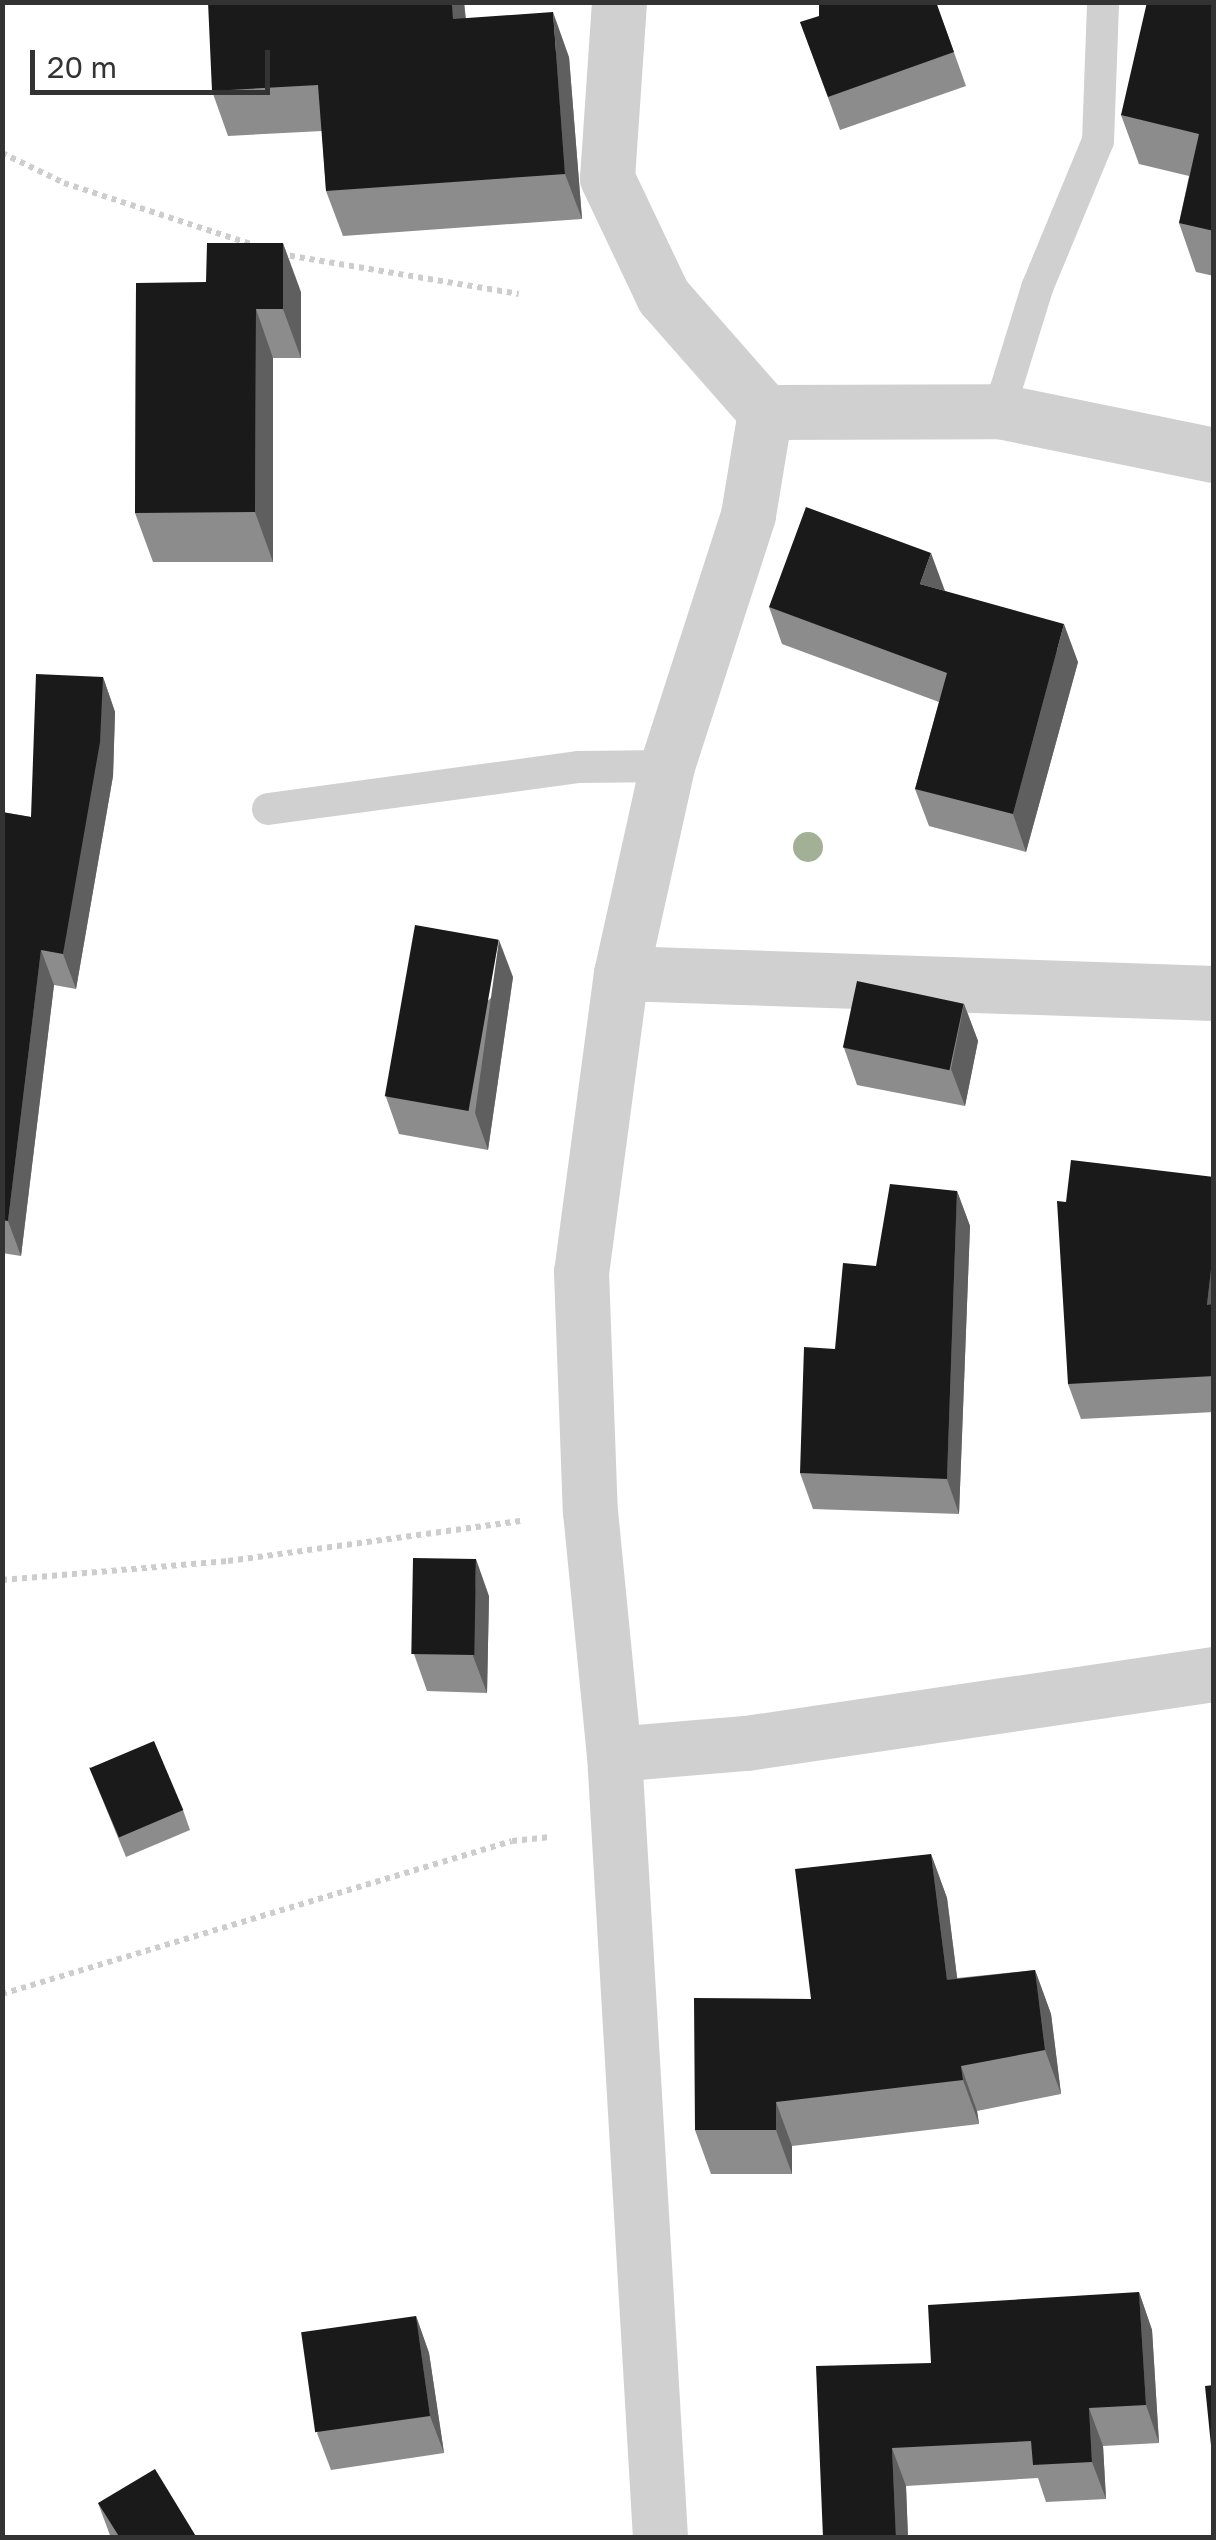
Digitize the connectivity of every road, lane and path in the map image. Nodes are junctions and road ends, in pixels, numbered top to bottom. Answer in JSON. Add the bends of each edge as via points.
{"nodes":[{"id":1,"x":619,"y":2,"type":"edge"},
{"id":2,"x":1103,"y":2,"type":"edge"},
{"id":3,"x":2,"y":153,"type":"edge"},
{"id":4,"x":519,"y":294,"type":"dead end"},
{"id":5,"x":999,"y":411,"type":"junction"},
{"id":6,"x":765,"y":412,"type":"junction"},
{"id":7,"x":1214,"y":455,"type":"edge"},
{"id":8,"x":667,"y":766,"type":"junction"},
{"id":9,"x":268,"y":809,"type":"dead end"},
{"id":10,"x":620,"y":973,"type":"junction"},
{"id":11,"x":1214,"y":994,"type":"edge"},
{"id":12,"x":590,"y":1511,"type":"junction"},
{"id":13,"x":2,"y":1580,"type":"edge"},
{"id":14,"x":1214,"y":1674,"type":"edge"},
{"id":15,"x":614,"y":1754,"type":"junction"},
{"id":16,"x":618,"y":1828,"type":"junction"},
{"id":17,"x":2,"y":1994,"type":"edge"},
{"id":18,"x":660,"y":2538,"type":"edge"}],
"edges":[{"from":1,"to":6,"type":"street","via":[[607,178],[663,296]]},
{"from":2,"to":5,"type":"lane","via":[[1098,140],[1037,288]]},
{"from":3,"to":4,"type":"path","via":[[64,184],[283,255]]},
{"from":5,"to":6,"type":"street"},
{"from":5,"to":7,"type":"street"},
{"from":6,"to":8,"type":"street","via":[[748,515]]},
{"from":8,"to":9,"type":"lane","via":[[578,767]]},
{"from":8,"to":10,"type":"street"},
{"from":10,"to":11,"type":"street"},
{"from":10,"to":12,"type":"street","via":[[581,1271]]},
{"from":12,"to":13,"type":"path","via":[[228,1561]]},
{"from":12,"to":15,"type":"street"},
{"from":14,"to":15,"type":"street","via":[[746,1742]]},
{"from":15,"to":16,"type":"street"},
{"from":16,"to":17,"type":"path","via":[[512,1841]]},
{"from":16,"to":18,"type":"street"}]}
